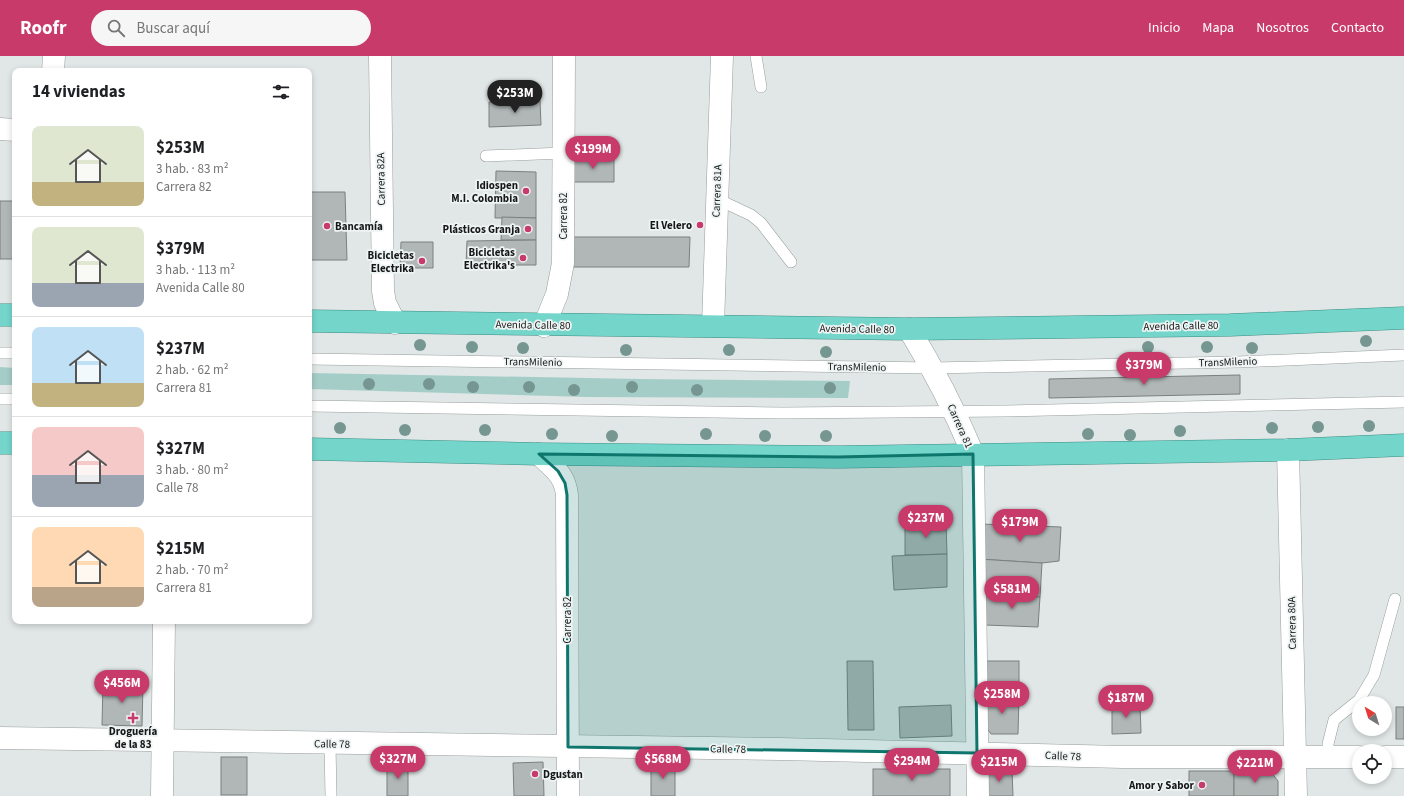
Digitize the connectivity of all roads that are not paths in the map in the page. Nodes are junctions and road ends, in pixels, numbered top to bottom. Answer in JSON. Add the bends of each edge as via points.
{"nodes":[{"id":1,"x":54,"y":56,"type":"edge"},
{"id":2,"x":380,"y":56,"type":"edge"},
{"id":3,"x":564,"y":56,"type":"edge"},
{"id":4,"x":722,"y":56,"type":"edge"},
{"id":5,"x":756,"y":56,"type":"edge"},
{"id":6,"x":53,"y":68,"type":"edge"},
{"id":7,"x":761,"y":87,"type":"dead end"},
{"id":8,"x":0,"y":129,"type":"edge"},
{"id":9,"x":12,"y":130,"type":"edge"},
{"id":10,"x":563,"y":152,"type":"junction"},
{"id":11,"x":486,"y":156,"type":"dead end"},
{"id":12,"x":717,"y":199,"type":"junction"},
{"id":13,"x":791,"y":262,"type":"dead end"},
{"id":14,"x":0,"y":315,"type":"edge"},
{"id":15,"x":12,"y":316,"type":"edge"},
{"id":16,"x":1404,"y":318,"type":"edge"},
{"id":17,"x":312,"y":321,"type":"edge"},
{"id":18,"x":395,"y":323,"type":"junction"},
{"id":19,"x":544,"y":326,"type":"junction"},
{"id":20,"x":713,"y":326,"type":"junction"},
{"id":21,"x":909,"y":330,"type":"junction"},
{"id":22,"x":0,"y":353,"type":"edge"},
{"id":23,"x":12,"y":353,"type":"edge"},
{"id":24,"x":1404,"y":355,"type":"edge"},
{"id":25,"x":312,"y":358,"type":"edge"},
{"id":26,"x":933,"y":368,"type":"junction"},
{"id":27,"x":0,"y":399,"type":"edge"},
{"id":28,"x":12,"y":399,"type":"edge"},
{"id":29,"x":1404,"y":402,"type":"edge"},
{"id":30,"x":312,"y":406,"type":"edge"},
{"id":31,"x":955,"y":412,"type":"junction"},
{"id":32,"x":0,"y":442,"type":"edge"},
{"id":33,"x":12,"y":443,"type":"edge"},
{"id":34,"x":1404,"y":446,"type":"edge"},
{"id":35,"x":312,"y":449,"type":"edge"},
{"id":36,"x":1288,"y":450,"type":"junction"},
{"id":37,"x":539,"y":454,"type":"junction"},
{"id":38,"x":973,"y":454,"type":"junction"},
{"id":39,"x":1395,"y":599,"type":"dead end"},
{"id":40,"x":164,"y":624,"type":"edge"},
{"id":41,"x":0,"y":738,"type":"edge"},
{"id":42,"x":163,"y":741,"type":"junction"},
{"id":43,"x":330,"y":744,"type":"junction"},
{"id":44,"x":568,"y":747,"type":"junction"},
{"id":45,"x":977,"y":753,"type":"junction"},
{"id":46,"x":1328,"y":756,"type":"junction"},
{"id":47,"x":1352,"y":757,"type":"edge"},
{"id":48,"x":1392,"y":757,"type":"edge"},
{"id":49,"x":1404,"y":757,"type":"edge"},
{"id":50,"x":1296,"y":758,"type":"junction"},
{"id":51,"x":162,"y":796,"type":"edge"},
{"id":52,"x":331,"y":796,"type":"edge"},
{"id":53,"x":568,"y":796,"type":"edge"},
{"id":54,"x":978,"y":796,"type":"edge"},
{"id":55,"x":1296,"y":796,"type":"edge"}],
"edges":[{"from":1,"to":6,"type":"street"},
{"from":2,"to":18,"type":"street","name":"Carrera 82A","via":[[383,291],[385,303]]},
{"from":3,"to":10,"type":"street","name":"Carrera 82"},
{"from":4,"to":12,"type":"street","name":"Carrera 81A"},
{"from":5,"to":7,"type":"lane"},
{"from":8,"to":9,"type":"street"},
{"from":10,"to":11,"type":"lane"},
{"from":10,"to":19,"type":"street","name":"Carrera 82","via":[[561,278]]},
{"from":12,"to":13,"type":"lane","via":[[751,215],[761,223]]},
{"from":12,"to":20,"type":"street","name":"Carrera 81A"},
{"from":14,"to":15,"type":"highway"},
{"from":16,"to":21,"type":"highway","name":"Avenida Calle 80","via":[[1214,325]]},
{"from":17,"to":18,"type":"highway","name":"Avenida Calle 80"},
{"from":18,"to":19,"type":"highway","name":"Avenida Calle 80"},
{"from":19,"to":20,"type":"highway","name":"Avenida Calle 80"},
{"from":20,"to":21,"type":"highway","name":"Avenida Calle 80"},
{"from":21,"to":26,"type":"street","name":"Carrera 81"},
{"from":22,"to":23,"type":"lane"},
{"from":24,"to":26,"type":"lane","name":"TransMilenio","via":[[1238,362]]},
{"from":25,"to":26,"type":"lane","name":"TransMilenio"},
{"from":26,"to":31,"type":"street","name":"Carrera 81"},
{"from":27,"to":28,"type":"lane"},
{"from":29,"to":31,"type":"lane"},
{"from":30,"to":31,"type":"lane"},
{"from":31,"to":38,"type":"street","name":"Carrera 81"},
{"from":32,"to":33,"type":"highway"},
{"from":34,"to":36,"type":"highway"},
{"from":35,"to":37,"type":"highway"},
{"from":36,"to":38,"type":"highway"},
{"from":36,"to":50,"type":"street","name":"Carrera 80A"},
{"from":37,"to":38,"type":"highway","via":[[799,457]]},
{"from":37,"to":44,"type":"street","name":"Carrera 82","via":[[558,471],[566,483]]},
{"from":38,"to":45,"type":"street","name":"Carrera 81"},
{"from":39,"to":46,"type":"lane","via":[[1374,675],[1359,700],[1334,720]]},
{"from":40,"to":42,"type":"street"},
{"from":41,"to":42,"type":"street","name":"Calle 78"},
{"from":42,"to":43,"type":"street","name":"Calle 78"},
{"from":42,"to":51,"type":"street"},
{"from":43,"to":44,"type":"street","name":"Calle 78"},
{"from":43,"to":52,"type":"lane"},
{"from":44,"to":45,"type":"street","name":"Calle 78"},
{"from":44,"to":53,"type":"street","name":"Carrera 82"},
{"from":45,"to":50,"type":"street","name":"Calle 78"},
{"from":45,"to":54,"type":"street","name":"Carrera 81"},
{"from":46,"to":47,"type":"street","name":"Calle 78"},
{"from":46,"to":50,"type":"street","name":"Calle 78"},
{"from":48,"to":49,"type":"street"},
{"from":50,"to":55,"type":"street","name":"Carrera 80A"}]}
